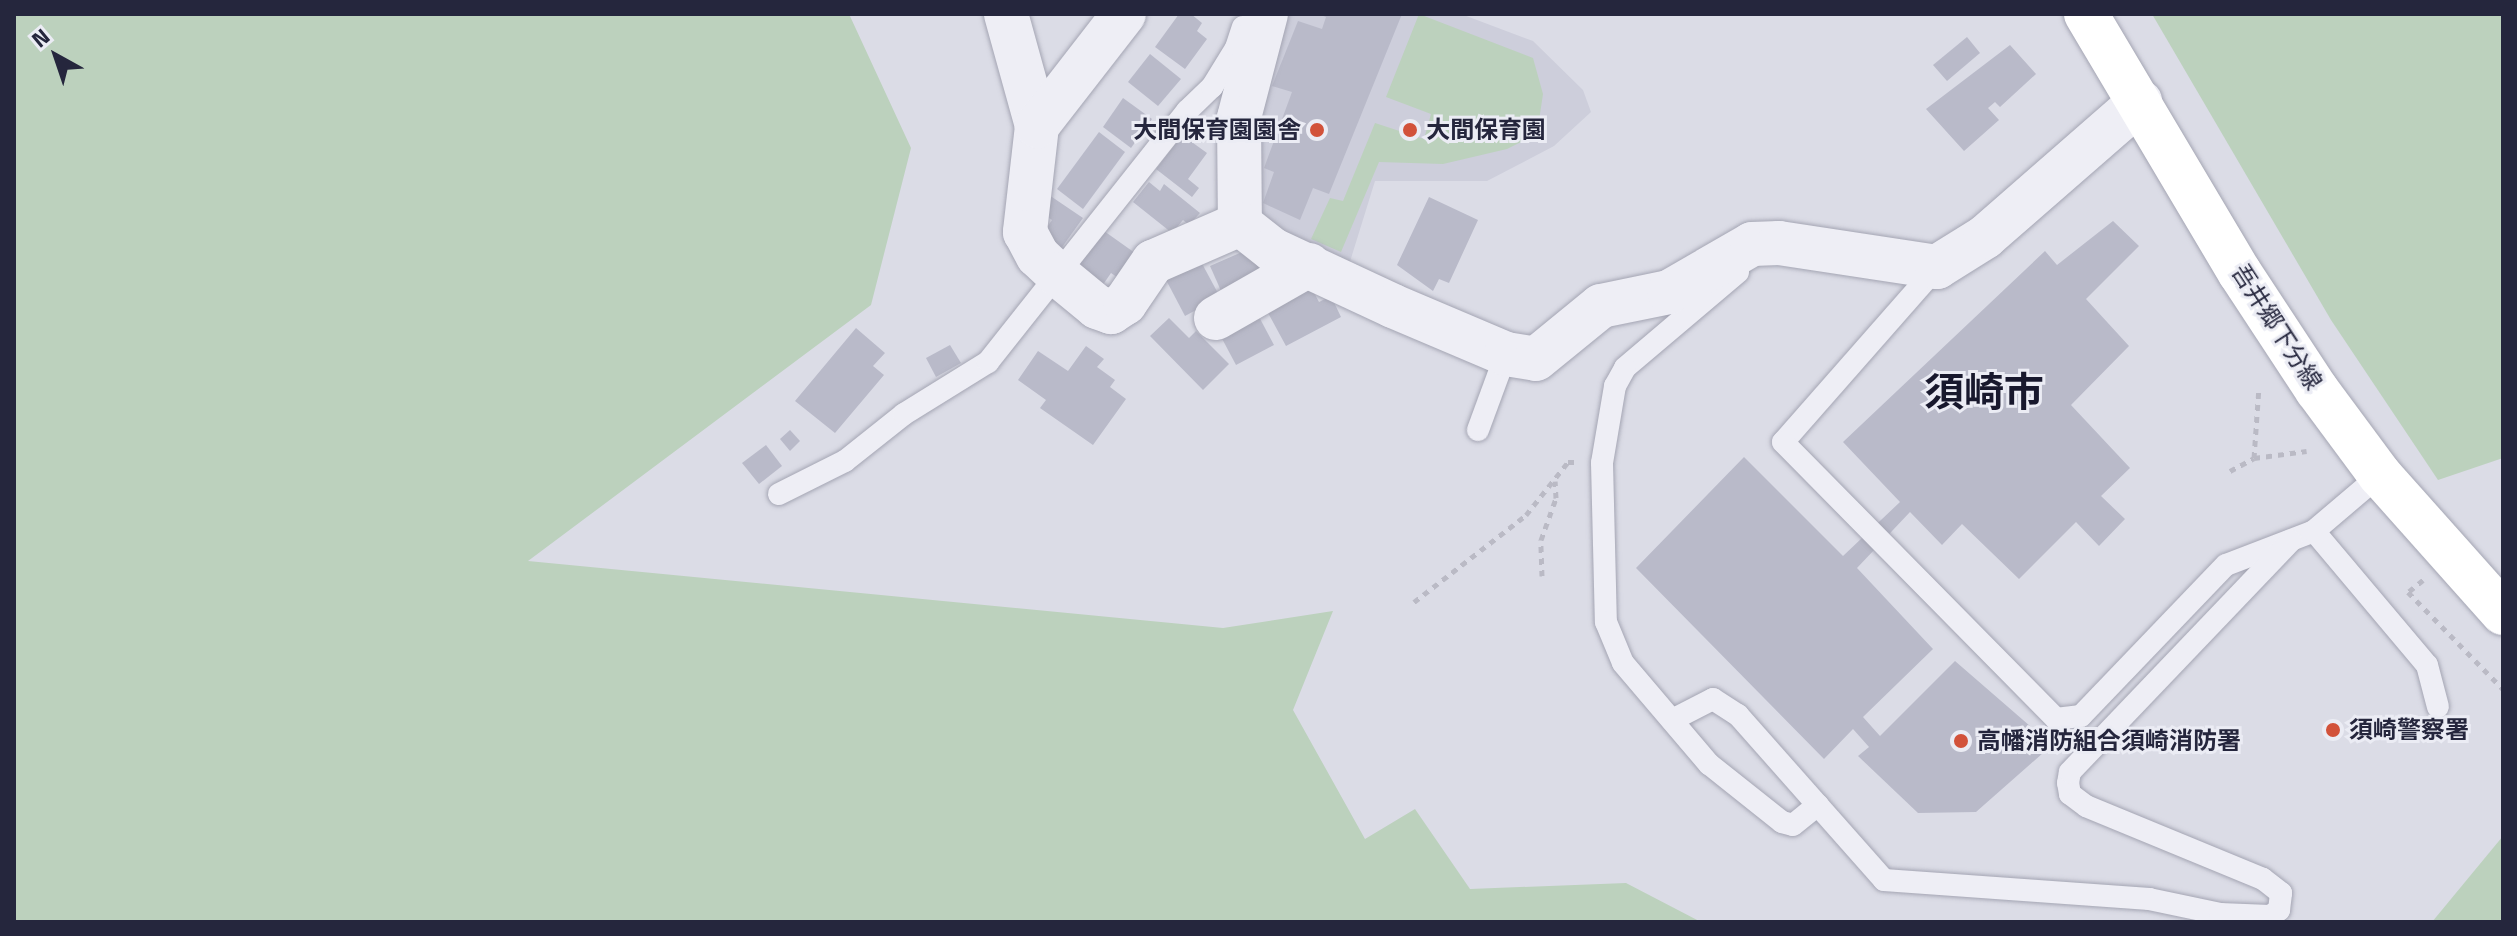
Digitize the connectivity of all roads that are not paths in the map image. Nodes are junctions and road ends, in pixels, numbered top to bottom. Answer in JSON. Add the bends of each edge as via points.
{"nodes":[{"id":1,"x":1006,"y":14,"type":"edge"},
{"id":2,"x":1124,"y":14,"type":"edge"},
{"id":3,"x":1246,"y":14,"type":"edge"},
{"id":4,"x":1266,"y":14,"type":"edge"},
{"id":5,"x":2086,"y":14,"type":"edge"},
{"id":6,"x":2140,"y":102,"type":"junction"},
{"id":7,"x":1037,"y":126,"type":"junction"},
{"id":8,"x":1240,"y":224,"type":"junction"},
{"id":9,"x":1779,"y":243,"type":"junction"},
{"id":10,"x":1309,"y":265,"type":"junction"},
{"id":11,"x":1937,"y":267,"type":"junction"},
{"id":12,"x":1057,"y":274,"type":"junction"},
{"id":13,"x":1216,"y":318,"type":"dead end"},
{"id":14,"x":1506,"y":354,"type":"junction"},
{"id":15,"x":1478,"y":430,"type":"dead end"},
{"id":16,"x":2380,"y":475,"type":"junction"},
{"id":17,"x":779,"y":494,"type":"dead end"},
{"id":18,"x":2314,"y":531,"type":"junction"},
{"id":19,"x":2291,"y":541,"type":"junction"},
{"id":20,"x":2500,"y":606,"type":"edge"},
{"id":21,"x":2438,"y":707,"type":"dead end"},
{"id":22,"x":1672,"y":720,"type":"junction"},
{"id":23,"x":1818,"y":805,"type":"junction"}],
"edges":[{"from":1,"to":7,"type":"street"},
{"from":2,"to":7,"type":"street"},
{"from":3,"to":12,"type":"lane","via":[[1236,48],[1212,87]]},
{"from":4,"to":8,"type":"street","via":[[1239,118]]},
{"from":5,"to":6,"type":"main road","name":"吾井郷下分線"},
{"from":6,"to":11,"type":"street","via":[[1985,237]]},
{"from":6,"to":16,"type":"main road","name":"吾井郷下分線","via":[[2275,327]]},
{"from":7,"to":12,"type":"street","via":[[1025,232],[1038,256]]},
{"from":8,"to":10,"type":"street","via":[[1257,240]]},
{"from":8,"to":12,"type":"street","via":[[1153,262],[1125,303],[1111,312]]},
{"from":9,"to":11,"type":"street"},
{"from":9,"to":14,"type":"street","via":[[1752,244],[1669,292],[1601,306],[1536,359]]},
{"from":9,"to":22,"type":"lane","via":[[1625,368],[1615,386],[1602,463],[1606,622],[1623,663]]},
{"from":10,"to":13,"type":"street"},
{"from":10,"to":14,"type":"street"},
{"from":11,"to":19,"type":"lane","via":[[1783,442],[2056,719],[2081,716],[2091,707],[2226,565]]},
{"from":12,"to":17,"type":"lane","via":[[988,362],[904,414],[845,461]]},
{"from":14,"to":15,"type":"lane"},
{"from":16,"to":18,"type":"lane"},
{"from":16,"to":20,"type":"main road","name":"吾井郷下分線"},
{"from":18,"to":19,"type":"lane"},
{"from":18,"to":21,"type":"lane","via":[[2427,665]]},
{"from":19,"to":23,"type":"lane","via":[[2070,772],[2068,783],[2070,794],[2086,806],[2263,879],[2281,893],[2279,910],[2270,916],[2220,914],[2149,899],[1884,880]]},
{"from":22,"to":23,"type":"lane","via":[[1709,764],[1782,822],[1793,825]]},
{"from":22,"to":23,"type":"lane","via":[[1713,699],[1738,715]]}]}
